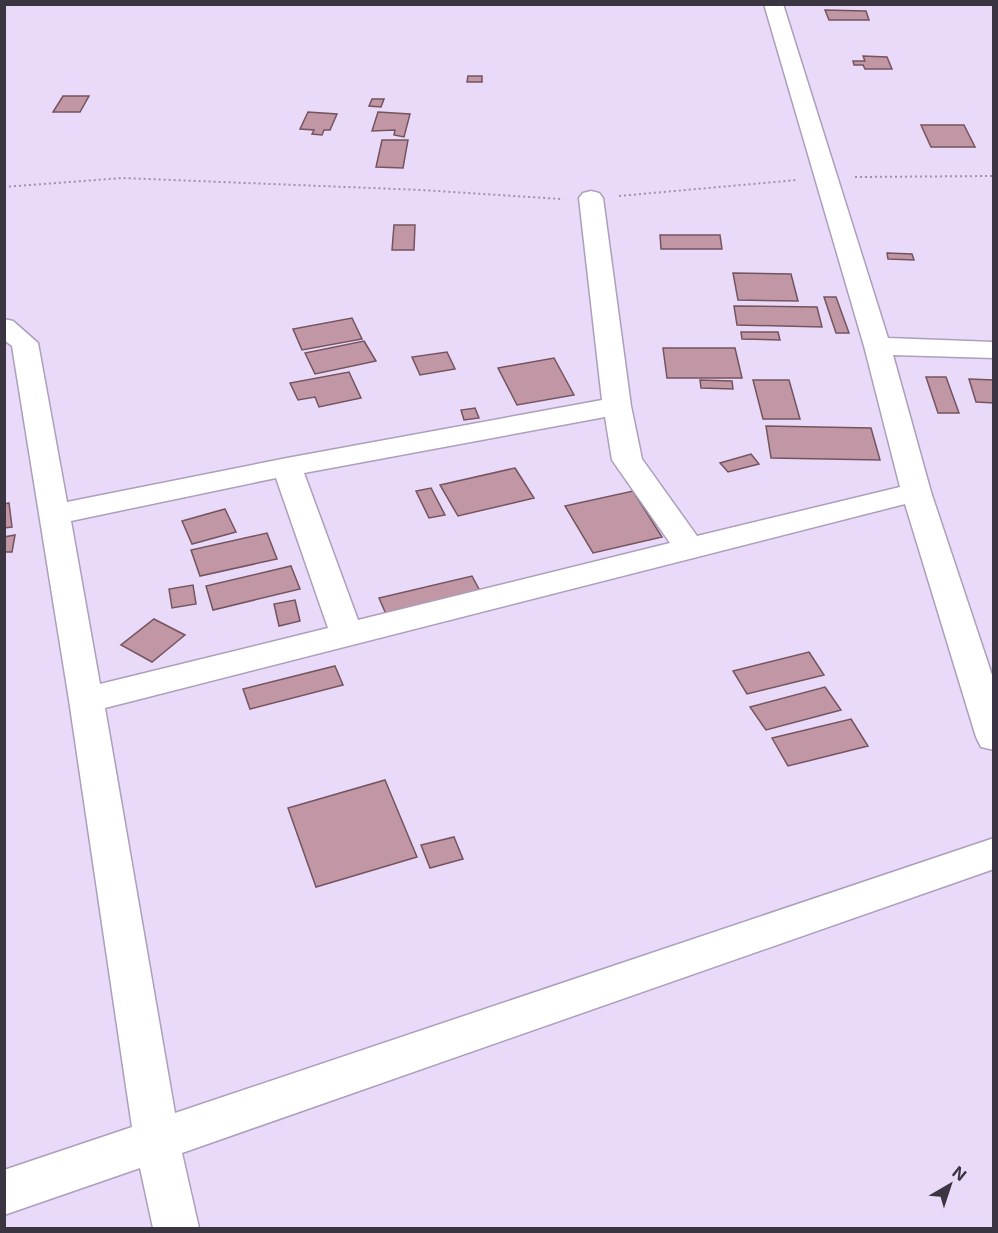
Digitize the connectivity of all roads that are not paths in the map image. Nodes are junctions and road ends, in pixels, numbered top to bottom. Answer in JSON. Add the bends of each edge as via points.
{"nodes":[{"id":1,"x":773,"y":4,"type":"edge"},
{"id":2,"x":591,"y":198,"type":"road end"},
{"id":3,"x":4,"y":327,"type":"edge"},
{"id":4,"x":877,"y":346,"type":"junction"},
{"id":5,"x":993,"y":350,"type":"edge"},
{"id":6,"x":616,"y":406,"type":"junction"},
{"id":7,"x":287,"y":467,"type":"junction"},
{"id":8,"x":916,"y":492,"type":"junction"},
{"id":9,"x":55,"y":514,"type":"junction"},
{"id":10,"x":690,"y":549,"type":"junction"},
{"id":11,"x":348,"y":635,"type":"junction"},
{"id":12,"x":87,"y":699,"type":"junction"},
{"id":13,"x":993,"y":736,"type":"edge"},
{"id":14,"x":993,"y":853,"type":"edge"},
{"id":15,"x":157,"y":1141,"type":"junction"},
{"id":16,"x":4,"y":1193,"type":"edge"},
{"id":17,"x":176,"y":1228,"type":"edge"}],
"edges":[{"from":1,"to":4,"type":"street"},
{"from":2,"to":6,"type":"street"},
{"from":3,"to":9,"type":"street","via":[[25,343]]},
{"from":4,"to":5,"type":"street"},
{"from":4,"to":8,"type":"street"},
{"from":6,"to":7,"type":"street"},
{"from":6,"to":10,"type":"street","via":[[627,460]]},
{"from":7,"to":9,"type":"street"},
{"from":7,"to":11,"type":"street"},
{"from":8,"to":10,"type":"street"},
{"from":8,"to":13,"type":"street"},
{"from":9,"to":12,"type":"street"},
{"from":10,"to":11,"type":"street"},
{"from":11,"to":12,"type":"street"},
{"from":12,"to":15,"type":"street"},
{"from":14,"to":15,"type":"street"},
{"from":15,"to":16,"type":"street"},
{"from":15,"to":17,"type":"street"}]}
